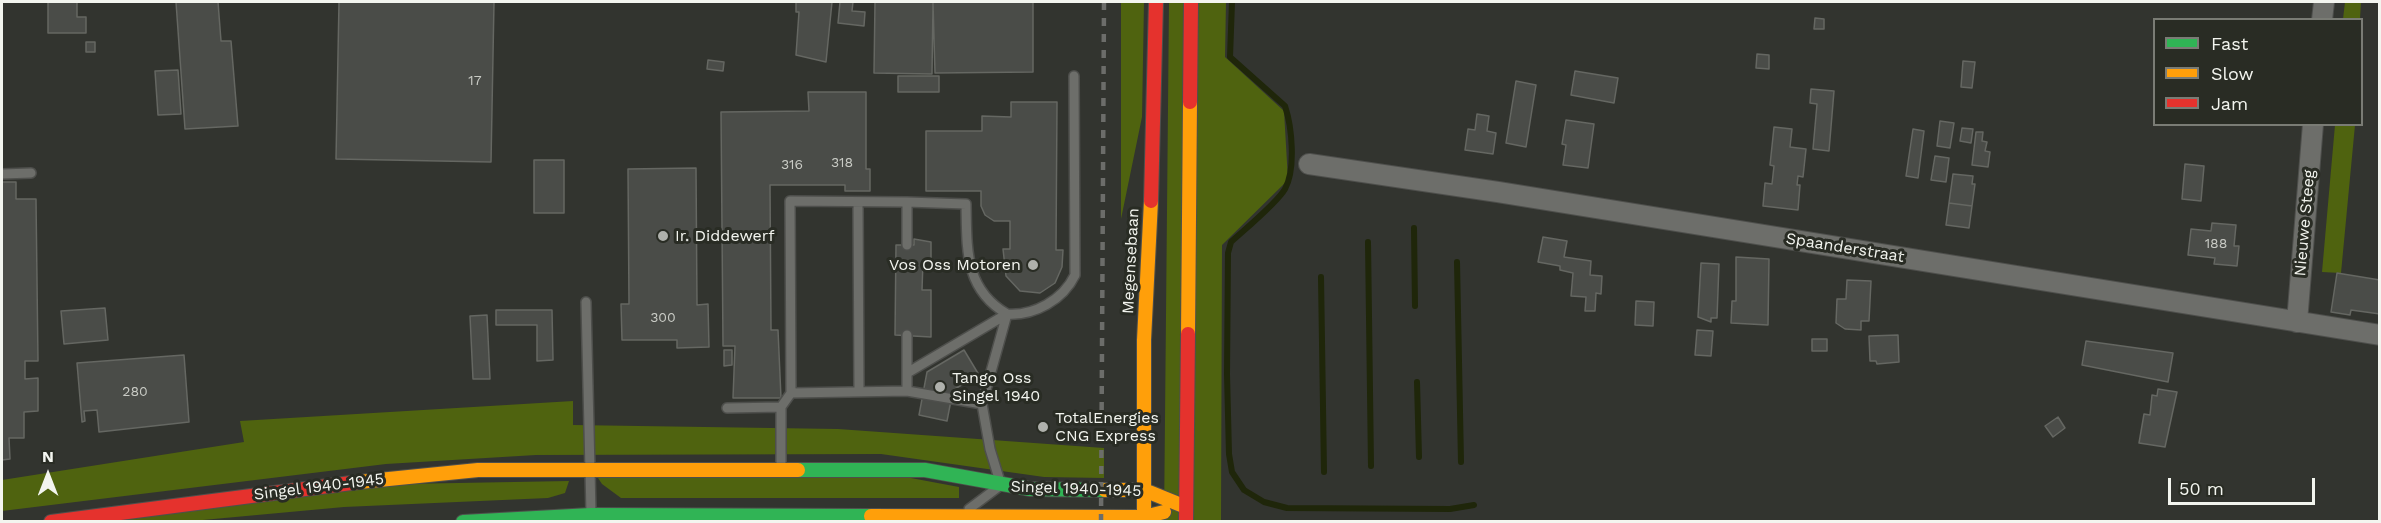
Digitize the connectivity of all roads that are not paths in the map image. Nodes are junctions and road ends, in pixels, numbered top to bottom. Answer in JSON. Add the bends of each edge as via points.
{"nodes":[{"id":1,"x":1156,"y":2,"type":"edge"},
{"id":2,"x":1191,"y":2,"type":"edge"},
{"id":3,"x":2324,"y":2,"type":"edge"},
{"id":4,"x":2322,"y":18,"type":"edge"},
{"id":5,"x":1074,"y":76,"type":"dead end"},
{"id":6,"x":2313,"y":126,"type":"edge"},
{"id":7,"x":1309,"y":164,"type":"dead end"},
{"id":8,"x":31,"y":173,"type":"dead end"},
{"id":9,"x":2,"y":174,"type":"edge"},
{"id":10,"x":858,"y":202,"type":"junction"},
{"id":11,"x":907,"y":202,"type":"junction"},
{"id":12,"x":907,"y":245,"type":"dead end"},
{"id":13,"x":586,"y":302,"type":"dead end"},
{"id":14,"x":1006,"y":314,"type":"junction"},
{"id":15,"x":2297,"y":322,"type":"junction"},
{"id":16,"x":907,"y":335,"type":"dead end"},
{"id":17,"x":2379,"y":335,"type":"edge"},
{"id":18,"x":907,"y":373,"type":"junction"},
{"id":19,"x":907,"y":391,"type":"junction"},
{"id":20,"x":859,"y":392,"type":"junction"},
{"id":21,"x":791,"y":393,"type":"junction"},
{"id":22,"x":982,"y":404,"type":"junction"},
{"id":23,"x":781,"y":407,"type":"junction"},
{"id":24,"x":727,"y":408,"type":"dead end"},
{"id":25,"x":588,"y":470,"type":"junction"},
{"id":26,"x":781,"y":470,"type":"junction"},
{"id":27,"x":1002,"y":485,"type":"junction"},
{"id":28,"x":1144,"y":490,"type":"junction"},
{"id":29,"x":1186,"y":507,"type":"junction"},
{"id":30,"x":591,"y":515,"type":"junction"},
{"id":31,"x":960,"y":515,"type":"junction"},
{"id":32,"x":809,"y":518,"type":"edge"},
{"id":33,"x":1144,"y":519,"type":"edge"},
{"id":34,"x":51,"y":522,"type":"edge"},
{"id":35,"x":463,"y":522,"type":"edge"},
{"id":36,"x":1186,"y":522,"type":"edge"}],
"edges":[{"from":1,"to":28,"type":"main road","name":"Megensebaan","via":[[1144,340]]},
{"from":2,"to":29,"type":"main road"},
{"from":3,"to":4,"type":"street"},
{"from":5,"to":14,"type":"lane","via":[[1075,275],[1059,297],[1022,315]]},
{"from":6,"to":15,"type":"street","name":"Nieuwe Steeg"},
{"from":7,"to":15,"type":"street","name":"Spaanderstraat"},
{"from":8,"to":9,"type":"lane"},
{"from":10,"to":11,"type":"lane"},
{"from":10,"to":20,"type":"lane"},
{"from":10,"to":21,"type":"lane","via":[[790,201]]},
{"from":11,"to":12,"type":"lane"},
{"from":11,"to":14,"type":"lane","via":[[966,204],[972,278],[994,307]]},
{"from":13,"to":25,"type":"lane"},
{"from":14,"to":18,"type":"lane"},
{"from":14,"to":22,"type":"lane"},
{"from":15,"to":17,"type":"street","name":"Spaanderstraat"},
{"from":16,"to":18,"type":"lane"},
{"from":18,"to":19,"type":"lane"},
{"from":19,"to":20,"type":"lane"},
{"from":19,"to":22,"type":"lane"},
{"from":20,"to":21,"type":"lane"},
{"from":21,"to":23,"type":"lane"},
{"from":22,"to":27,"type":"lane","via":[[990,449]]},
{"from":23,"to":24,"type":"lane"},
{"from":23,"to":26,"type":"lane"},
{"from":25,"to":26,"type":"main road","name":"Singel 1940-1945"},
{"from":25,"to":30,"type":"lane"},
{"from":25,"to":34,"type":"main road","name":"Singel 1940-1945","via":[[478,470],[309,487]]},
{"from":26,"to":27,"type":"main road","name":"Singel 1940-1945","via":[[925,470]]},
{"from":27,"to":28,"type":"main road","name":"Singel 1940-1945","via":[[1030,489]]},
{"from":27,"to":31,"type":"lane"},
{"from":28,"to":29,"type":"main road","name":"Singel 1940-1945"},
{"from":28,"to":33,"type":"main road","name":"Megensebaan"},
{"from":29,"to":33,"type":"main road","name":"Singel 1940-1945"},
{"from":29,"to":36,"type":"main road"},
{"from":30,"to":32,"type":"main road","name":"Singel 1940-1945"},
{"from":30,"to":35,"type":"main road","name":"Singel 1940-1945"},
{"from":31,"to":32,"type":"main road","name":"Singel 1940-1945"},
{"from":31,"to":33,"type":"main road","name":"Singel 1940-1945"}]}
